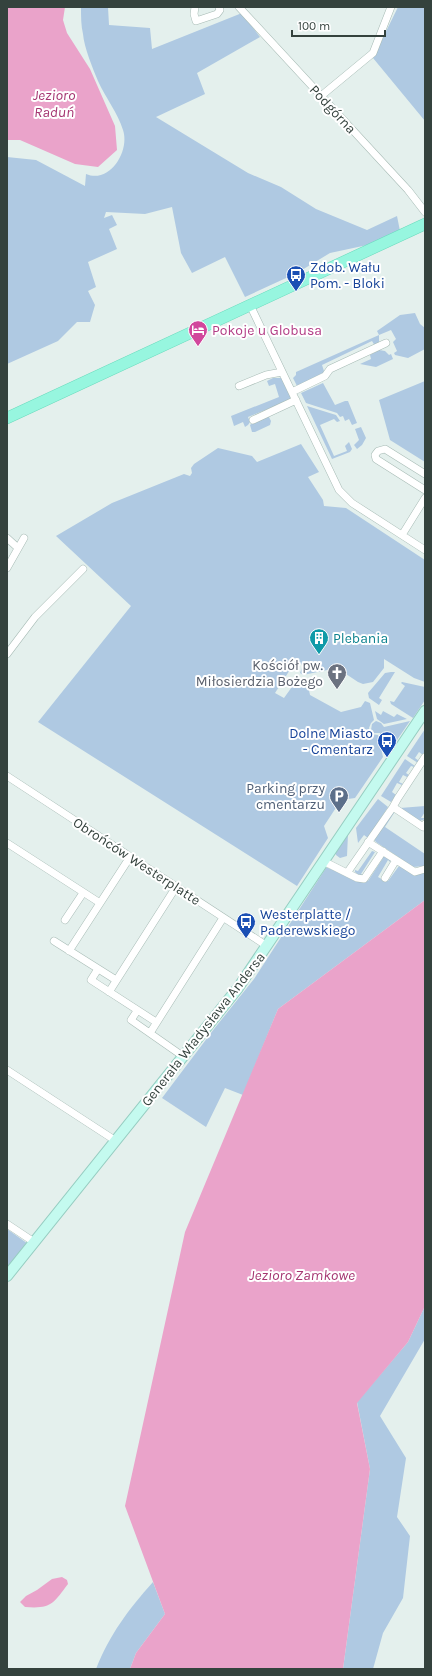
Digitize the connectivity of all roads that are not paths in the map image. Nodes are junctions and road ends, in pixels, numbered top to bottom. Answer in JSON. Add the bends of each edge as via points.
{"nodes":[{"id":1,"x":195,"y":7,"type":"edge"},
{"id":2,"x":219,"y":7,"type":"edge"},
{"id":3,"x":239,"y":7,"type":"edge"},
{"id":4,"x":392,"y":7,"type":"edge"},
{"id":5,"x":321,"y":96,"type":"junction"},
{"id":6,"x":425,"y":212,"type":"edge"},
{"id":7,"x":425,"y":224,"type":"edge"},
{"id":8,"x":250,"y":305,"type":"junction"},
{"id":9,"x":386,"y":343,"type":"dead end"},
{"id":10,"x":282,"y":372,"type":"junction"},
{"id":11,"x":239,"y":386,"type":"dead end"},
{"id":12,"x":292,"y":392,"type":"junction"},
{"id":13,"x":296,"y":400,"type":"junction"},
{"id":14,"x":7,"y":418,"type":"edge"},
{"id":15,"x":253,"y":420,"type":"dead end"},
{"id":16,"x":425,"y":474,"type":"edge"},
{"id":17,"x":425,"y":490,"type":"edge"},
{"id":18,"x":425,"y":498,"type":"edge"},
{"id":19,"x":402,"y":535,"type":"junction"},
{"id":20,"x":7,"y":538,"type":"edge"},
{"id":21,"x":24,"y":538,"type":"dead end"},
{"id":22,"x":18,"y":548,"type":"junction"},
{"id":23,"x":425,"y":550,"type":"edge"},
{"id":24,"x":7,"y":568,"type":"edge"},
{"id":25,"x":83,"y":569,"type":"dead end"},
{"id":26,"x":7,"y":654,"type":"edge"},
{"id":27,"x":425,"y":711,"type":"edge"},
{"id":28,"x":425,"y":758,"type":"edge"},
{"id":29,"x":7,"y":776,"type":"edge"},
{"id":30,"x":393,"y":807,"type":"junction"},
{"id":31,"x":425,"y":824,"type":"edge"},
{"id":32,"x":368,"y":842,"type":"junction"},
{"id":33,"x":7,"y":843,"type":"edge"},
{"id":34,"x":383,"y":851,"type":"junction"},
{"id":35,"x":130,"y":857,"type":"junction"},
{"id":36,"x":396,"y":860,"type":"junction"},
{"id":37,"x":323,"y":861,"type":"junction"},
{"id":38,"x":425,"y":869,"type":"edge"},
{"id":39,"x":347,"y":873,"type":"junction"},
{"id":40,"x":385,"y":878,"type":"dead end"},
{"id":41,"x":176,"y":887,"type":"junction"},
{"id":42,"x":83,"y":893,"type":"junction"},
{"id":43,"x":100,"y":904,"type":"junction"},
{"id":44,"x":223,"y":918,"type":"junction"},
{"id":45,"x":66,"y":920,"type":"dead end"},
{"id":46,"x":54,"y":941,"type":"dead end"},
{"id":47,"x":267,"y":946,"type":"junction"},
{"id":48,"x":70,"y":950,"type":"junction"},
{"id":49,"x":98,"y":969,"type":"junction"},
{"id":50,"x":116,"y":980,"type":"junction"},
{"id":51,"x":109,"y":992,"type":"junction"},
{"id":52,"x":137,"y":1011,"type":"junction"},
{"id":53,"x":156,"y":1022,"type":"junction"},
{"id":54,"x":150,"y":1033,"type":"junction"},
{"id":55,"x":184,"y":1057,"type":"junction"},
{"id":56,"x":7,"y":1071,"type":"edge"},
{"id":57,"x":116,"y":1141,"type":"junction"},
{"id":58,"x":7,"y":1224,"type":"edge"},
{"id":59,"x":34,"y":1242,"type":"junction"},
{"id":60,"x":7,"y":1276,"type":"edge"}],
"edges":[{"from":1,"to":2,"type":"street","via":[[196,21],[217,14]]},
{"from":3,"to":5,"type":"street","name":"Podgórna"},
{"from":4,"to":5,"type":"street","via":[[373,53]]},
{"from":5,"to":6,"type":"street","name":"Podgórna","via":[[408,190]]},
{"from":7,"to":8,"type":"main road"},
{"from":8,"to":10,"type":"street"},
{"from":8,"to":14,"type":"main road"},
{"from":9,"to":12,"type":"street","via":[[330,369],[325,376]]},
{"from":10,"to":11,"type":"street","via":[[266,375]]},
{"from":10,"to":12,"type":"street"},
{"from":12,"to":13,"type":"street"},
{"from":13,"to":15,"type":"street"},
{"from":13,"to":19,"type":"street","via":[[339,490],[352,503]]},
{"from":16,"to":17,"type":"street","via":[[385,449],[375,455],[376,459]]},
{"from":18,"to":19,"type":"street"},
{"from":19,"to":23,"type":"street"},
{"from":20,"to":22,"type":"street"},
{"from":21,"to":22,"type":"street"},
{"from":22,"to":24,"type":"street"},
{"from":25,"to":26,"type":"street","via":[[34,617]]},
{"from":27,"to":37,"type":"main road","name":"Generała Władysława Andersa"},
{"from":28,"to":30,"type":"street"},
{"from":29,"to":35,"type":"street","name":"Obrońców Westerplatte"},
{"from":30,"to":31,"type":"street","via":[[423,827]]},
{"from":30,"to":32,"type":"street"},
{"from":32,"to":34,"type":"street"},
{"from":32,"to":39,"type":"street"},
{"from":33,"to":42,"type":"street"},
{"from":34,"to":36,"type":"street"},
{"from":34,"to":39,"type":"street","via":[[364,878]]},
{"from":35,"to":41,"type":"street","name":"Obrońców Westerplatte"},
{"from":35,"to":43,"type":"street"},
{"from":36,"to":38,"type":"street","via":[[415,872]]},
{"from":36,"to":40,"type":"street"},
{"from":37,"to":39,"type":"street"},
{"from":37,"to":47,"type":"main road","name":"Generała Władysława Andersa"},
{"from":41,"to":44,"type":"street","name":"Obrońców Westerplatte"},
{"from":41,"to":50,"type":"street"},
{"from":42,"to":43,"type":"street"},
{"from":42,"to":45,"type":"street"},
{"from":43,"to":48,"type":"street"},
{"from":44,"to":47,"type":"street","name":"Obrońców Westerplatte"},
{"from":44,"to":53,"type":"street"},
{"from":46,"to":48,"type":"street"},
{"from":47,"to":55,"type":"main road","name":"Generała Władysława Andersa"},
{"from":48,"to":49,"type":"street"},
{"from":49,"to":50,"type":"street"},
{"from":49,"to":51,"type":"street","via":[[91,980]]},
{"from":50,"to":51,"type":"street"},
{"from":51,"to":52,"type":"street"},
{"from":52,"to":53,"type":"street"},
{"from":52,"to":54,"type":"street","via":[[131,1020]]},
{"from":53,"to":54,"type":"street"},
{"from":54,"to":55,"type":"street"},
{"from":55,"to":57,"type":"main road","name":"Generała Władysława Andersa"},
{"from":56,"to":57,"type":"street"},
{"from":57,"to":59,"type":"main road","name":"Generała Władysława Andersa"},
{"from":58,"to":59,"type":"street"},
{"from":59,"to":60,"type":"main road","name":"Generała Władysława Andersa"}]}
